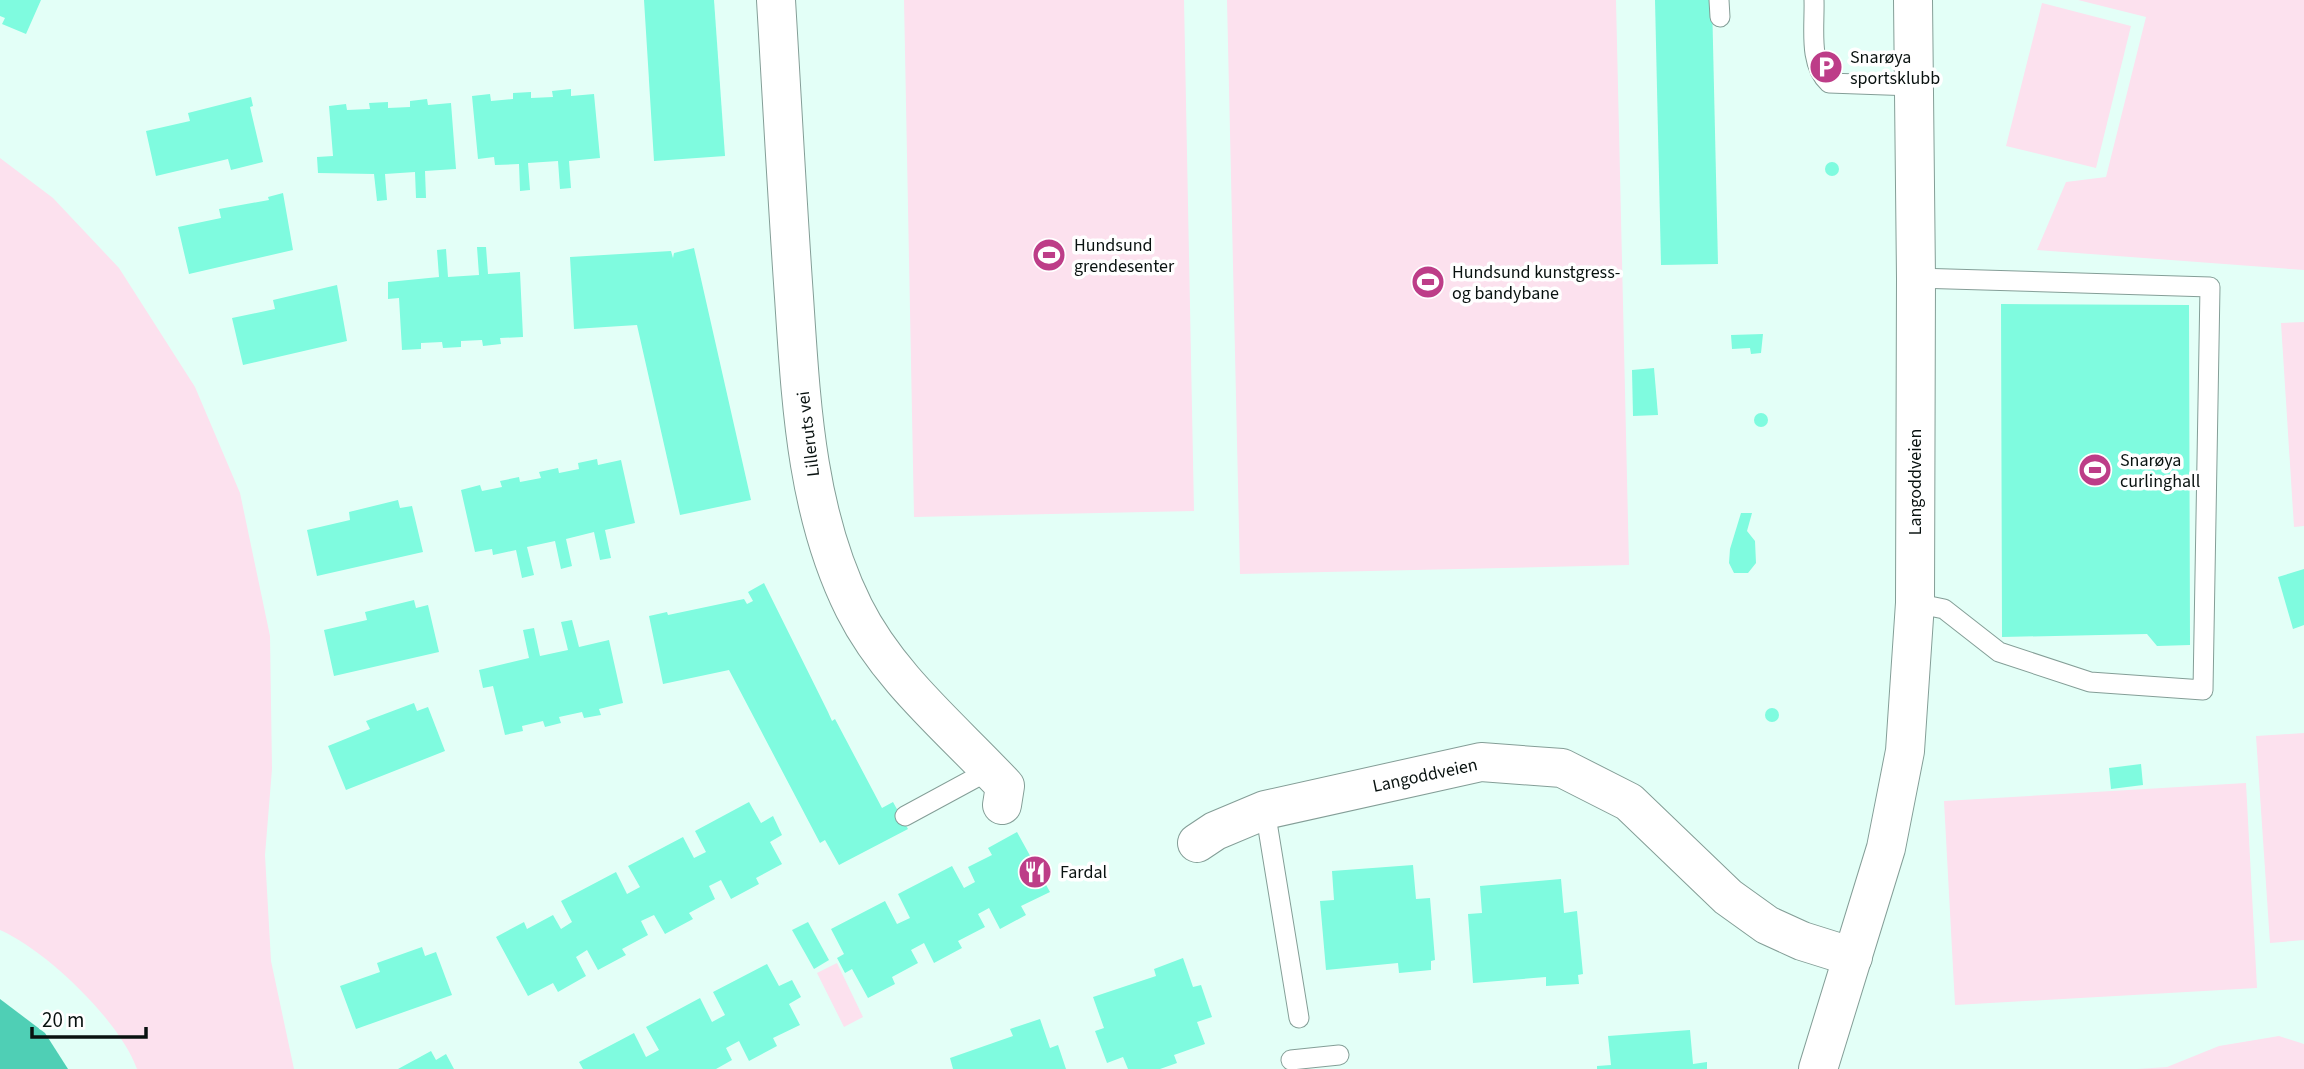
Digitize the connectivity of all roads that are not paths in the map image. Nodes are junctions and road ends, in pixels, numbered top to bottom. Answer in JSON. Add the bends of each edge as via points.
{"nodes":[{"id":1,"x":776,"y":0,"type":"edge"},
{"id":2,"x":1814,"y":0,"type":"edge"},
{"id":3,"x":1913,"y":0,"type":"edge"},
{"id":4,"x":1913,"y":86,"type":"junction"},
{"id":5,"x":1916,"y":278,"type":"junction"},
{"id":6,"x":1914,"y":603,"type":"junction"},
{"id":7,"x":996,"y":788,"type":"joint"},
{"id":8,"x":1265,"y":810,"type":"junction"},
{"id":9,"x":905,"y":816,"type":"dead end"},
{"id":10,"x":1197,"y":843,"type":"dead end"},
{"id":11,"x":1853,"y":957,"type":"junction"},
{"id":12,"x":1299,"y":1018,"type":"dead end"},
{"id":13,"x":1339,"y":1055,"type":"dead end"},
{"id":14,"x":1290,"y":1060,"type":"dead end"},
{"id":15,"x":1818,"y":1069,"type":"edge"}],
"edges":[{"from":1,"to":7,"type":"street","name":"Lilleruts vei","via":[[797,339],[810,465],[826,542],[855,609],[895,669]]},
{"from":2,"to":4,"type":"lane","via":[[1816,61],[1820,75],[1829,83]]},
{"from":3,"to":4,"type":"street","name":"Langoddveien"},
{"from":4,"to":5,"type":"street","name":"Langoddveien"},
{"from":5,"to":6,"type":"street","name":"Langoddveien"},
{"from":5,"to":6,"type":"lane","via":[[2210,287],[2203,690],[2090,682],[1999,652],[1944,609]]},
{"from":6,"to":11,"type":"street","name":"Langoddveien","via":[[1905,751],[1886,848]]},
{"from":7,"to":9,"type":"lane"},
{"from":8,"to":10,"type":"street","name":"Langoddveien"},
{"from":8,"to":11,"type":"street","name":"Langoddveien","via":[[1481,762],[1562,768],[1629,802],[1728,897],[1767,925]]},
{"from":8,"to":12,"type":"lane"},
{"from":11,"to":15,"type":"street","name":"Langoddveien"},
{"from":13,"to":14,"type":"lane"}]}
